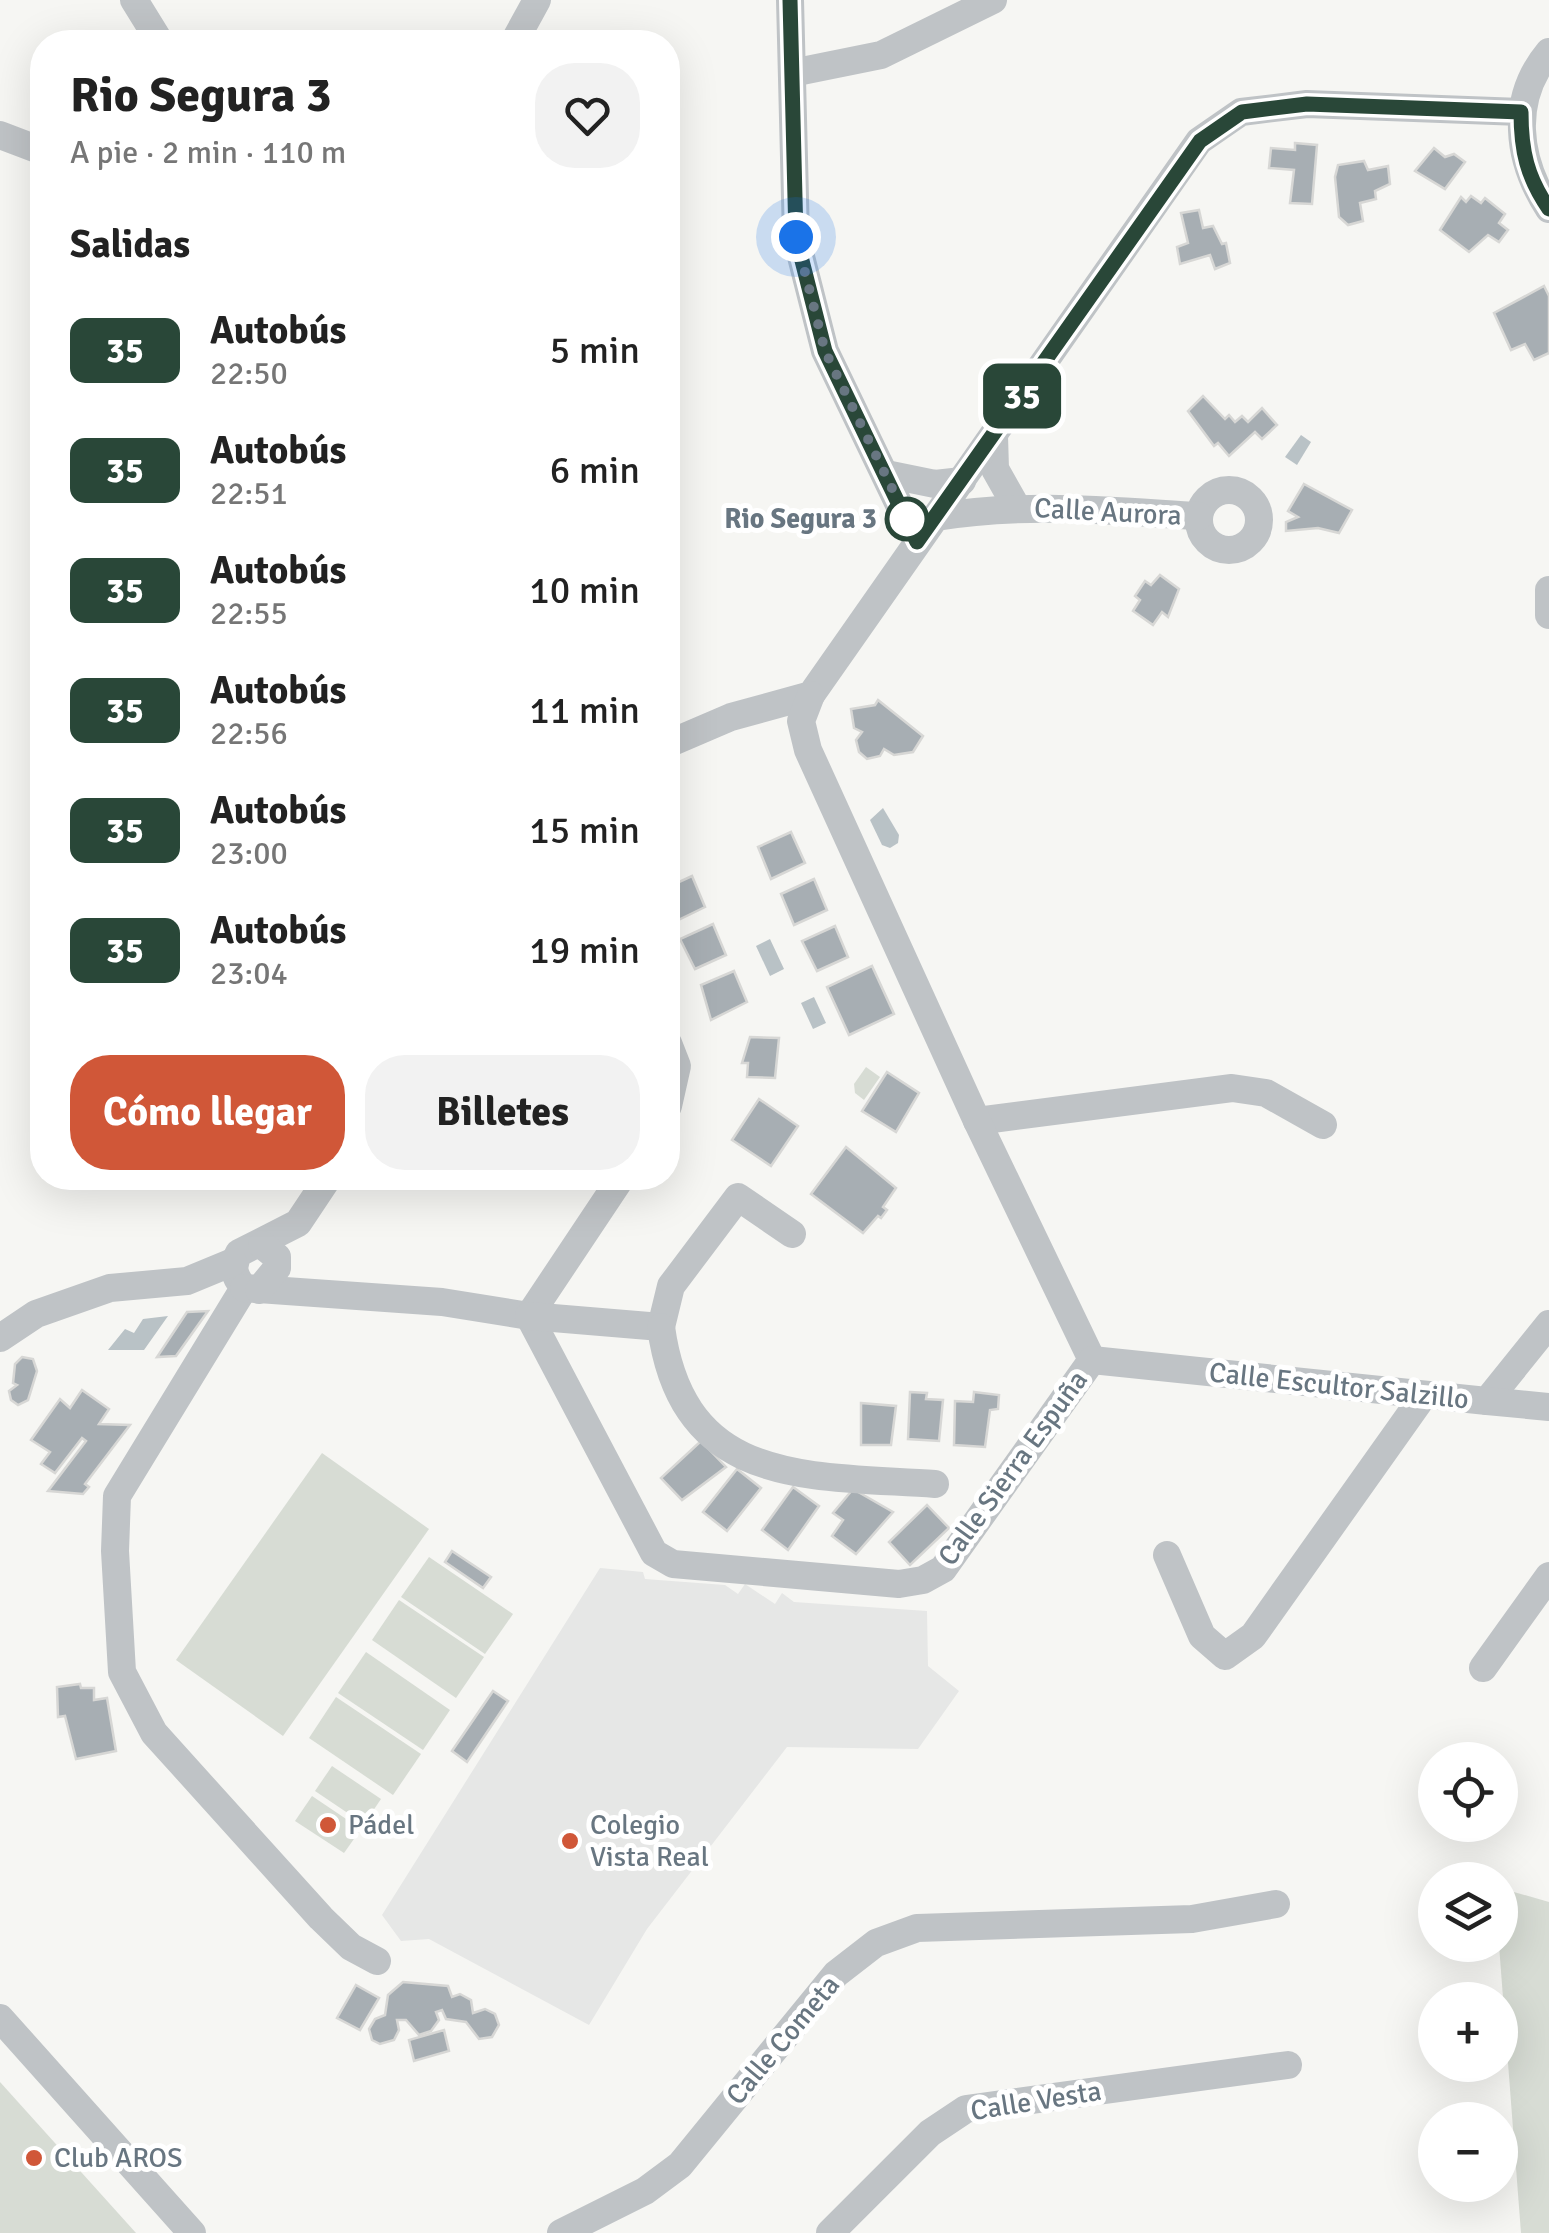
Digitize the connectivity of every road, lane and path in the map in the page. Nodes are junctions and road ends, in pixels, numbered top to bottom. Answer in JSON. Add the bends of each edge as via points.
{"nodes":[{"id":1,"x":134,"y":0,"type":"edge"},
{"id":2,"x":537,"y":0,"type":"edge"},
{"id":3,"x":790,"y":0,"type":"edge"},
{"id":4,"x":993,"y":0,"type":"edge"},
{"id":5,"x":153,"y":30,"type":"edge"},
{"id":6,"x":521,"y":30,"type":"edge"},
{"id":7,"x":1549,"y":52,"type":"edge"},
{"id":8,"x":792,"y":73,"type":"junction"},
{"id":9,"x":1521,"y":112,"type":"junction"},
{"id":10,"x":0,"y":136,"type":"edge"},
{"id":11,"x":30,"y":147,"type":"edge"},
{"id":12,"x":1549,"y":209,"type":"edge"},
{"id":13,"x":994,"y":436,"type":"junction"},
{"id":14,"x":886,"y":474,"type":"junction"},
{"id":15,"x":962,"y":481,"type":"junction"},
{"id":16,"x":1017,"y":508,"type":"junction"},
{"id":17,"x":1199,"y":516,"type":"dead end"},
{"id":18,"x":936,"y":518,"type":"junction"},
{"id":19,"x":917,"y":542,"type":"junction"},
{"id":20,"x":1549,"y":590,"type":"edge"},
{"id":21,"x":1549,"y":615,"type":"edge"},
{"id":22,"x":811,"y":695,"type":"junction"},
{"id":23,"x":680,"y":739,"type":"edge"},
{"id":24,"x":977,"y":1121,"type":"junction"},
{"id":25,"x":1323,"y":1126,"type":"dead end"},
{"id":26,"x":320,"y":1190,"type":"edge"},
{"id":27,"x":613,"y":1190,"type":"edge"},
{"id":28,"x":792,"y":1234,"type":"dead end"},
{"id":29,"x":270,"y":1251,"type":"junction"},
{"id":30,"x":245,"y":1280,"type":"junction"},
{"id":31,"x":530,"y":1316,"type":"junction"},
{"id":32,"x":661,"y":1326,"type":"junction"},
{"id":33,"x":4,"y":1327,"type":"edge"},
{"id":34,"x":1548,"y":1332,"type":"edge"},
{"id":35,"x":1092,"y":1360,"type":"junction"},
{"id":36,"x":1424,"y":1396,"type":"junction"},
{"id":37,"x":1488,"y":1401,"type":"junction"},
{"id":38,"x":1549,"y":1407,"type":"edge"},
{"id":39,"x":935,"y":1484,"type":"dead end"},
{"id":40,"x":1167,"y":1556,"type":"dead end"},
{"id":41,"x":1549,"y":1576,"type":"edge"},
{"id":42,"x":1483,"y":1668,"type":"dead end"},
{"id":43,"x":1276,"y":1904,"type":"dead end"},
{"id":44,"x":377,"y":1961,"type":"dead end"},
{"id":45,"x":0,"y":2018,"type":"edge"},
{"id":46,"x":1288,"y":2065,"type":"dead end"},
{"id":47,"x":192,"y":2233,"type":"edge"},
{"id":48,"x":561,"y":2233,"type":"edge"},
{"id":49,"x":830,"y":2233,"type":"edge"}],
"edges":[{"from":1,"to":5,"type":"street"},
{"from":2,"to":6,"type":"street"},
{"from":3,"to":8,"type":"street"},
{"from":4,"to":8,"type":"street","via":[[881,55]]},
{"from":7,"to":9,"type":"street"},
{"from":8,"to":14,"type":"street","via":[[796,237],[825,351]]},
{"from":9,"to":12,"type":"street","via":[[1521,148],[1531,182]]},
{"from":9,"to":13,"type":"street","via":[[1307,104],[1242,112],[1200,141]]},
{"from":10,"to":11,"type":"street"},
{"from":13,"to":15,"type":"street"},
{"from":13,"to":16,"type":"street","name":"Calle Aurora","via":[[995,469]]},
{"from":14,"to":15,"type":"street","via":[[935,484]]},
{"from":14,"to":19,"type":"street"},
{"from":15,"to":18,"type":"street"},
{"from":16,"to":17,"type":"street","name":"Calle Aurora"},
{"from":16,"to":18,"type":"street","name":"Calle Aurora"},
{"from":18,"to":19,"type":"street"},
{"from":19,"to":22,"type":"street"},
{"from":20,"to":21,"type":"street"},
{"from":22,"to":23,"type":"street"},
{"from":22,"to":24,"type":"street","name":"Calle Sierra Espuña","via":[[802,720],[808,750]]},
{"from":24,"to":25,"type":"street","via":[[1232,1088],[1266,1093]]},
{"from":24,"to":35,"type":"street","name":"Calle Sierra Espuña"},
{"from":26,"to":29,"type":"street"},
{"from":27,"to":31,"type":"street"},
{"from":28,"to":32,"type":"street","via":[[738,1197],[671,1286]]},
{"from":29,"to":30,"type":"street","via":[[277,1268]]},
{"from":29,"to":30,"type":"street","via":[[239,1253]]},
{"from":30,"to":31,"type":"street"},
{"from":30,"to":33,"type":"street","via":[[110,1288]]},
{"from":30,"to":44,"type":"street","via":[[117,1496],[122,1672],[154,1733],[320,1918]]},
{"from":31,"to":32,"type":"street"},
{"from":31,"to":35,"type":"street","name":"Calle Sierra Espuña","via":[[654,1553],[673,1564],[899,1584],[943,1569]]},
{"from":32,"to":39,"type":"street","via":[[667,1368],[690,1414],[735,1454],[788,1474]]},
{"from":34,"to":37,"type":"street","name":"Calle Escultor Salzillo"},
{"from":35,"to":36,"type":"street","name":"Calle Escultor Salzillo"},
{"from":36,"to":37,"type":"street","name":"Calle Escultor Salzillo"},
{"from":36,"to":40,"type":"street","via":[[1254,1636],[1225,1656],[1202,1636]]},
{"from":37,"to":38,"type":"street"},
{"from":41,"to":42,"type":"street"},
{"from":43,"to":48,"type":"street","name":"Calle Cometa","via":[[1192,1920],[917,1928],[876,1943],[836,1974],[680,2165],[646,2191]]},
{"from":45,"to":47,"type":"street"},
{"from":46,"to":49,"type":"street","name":"Calle Vesta","via":[[966,2109],[930,2134]]}]}
